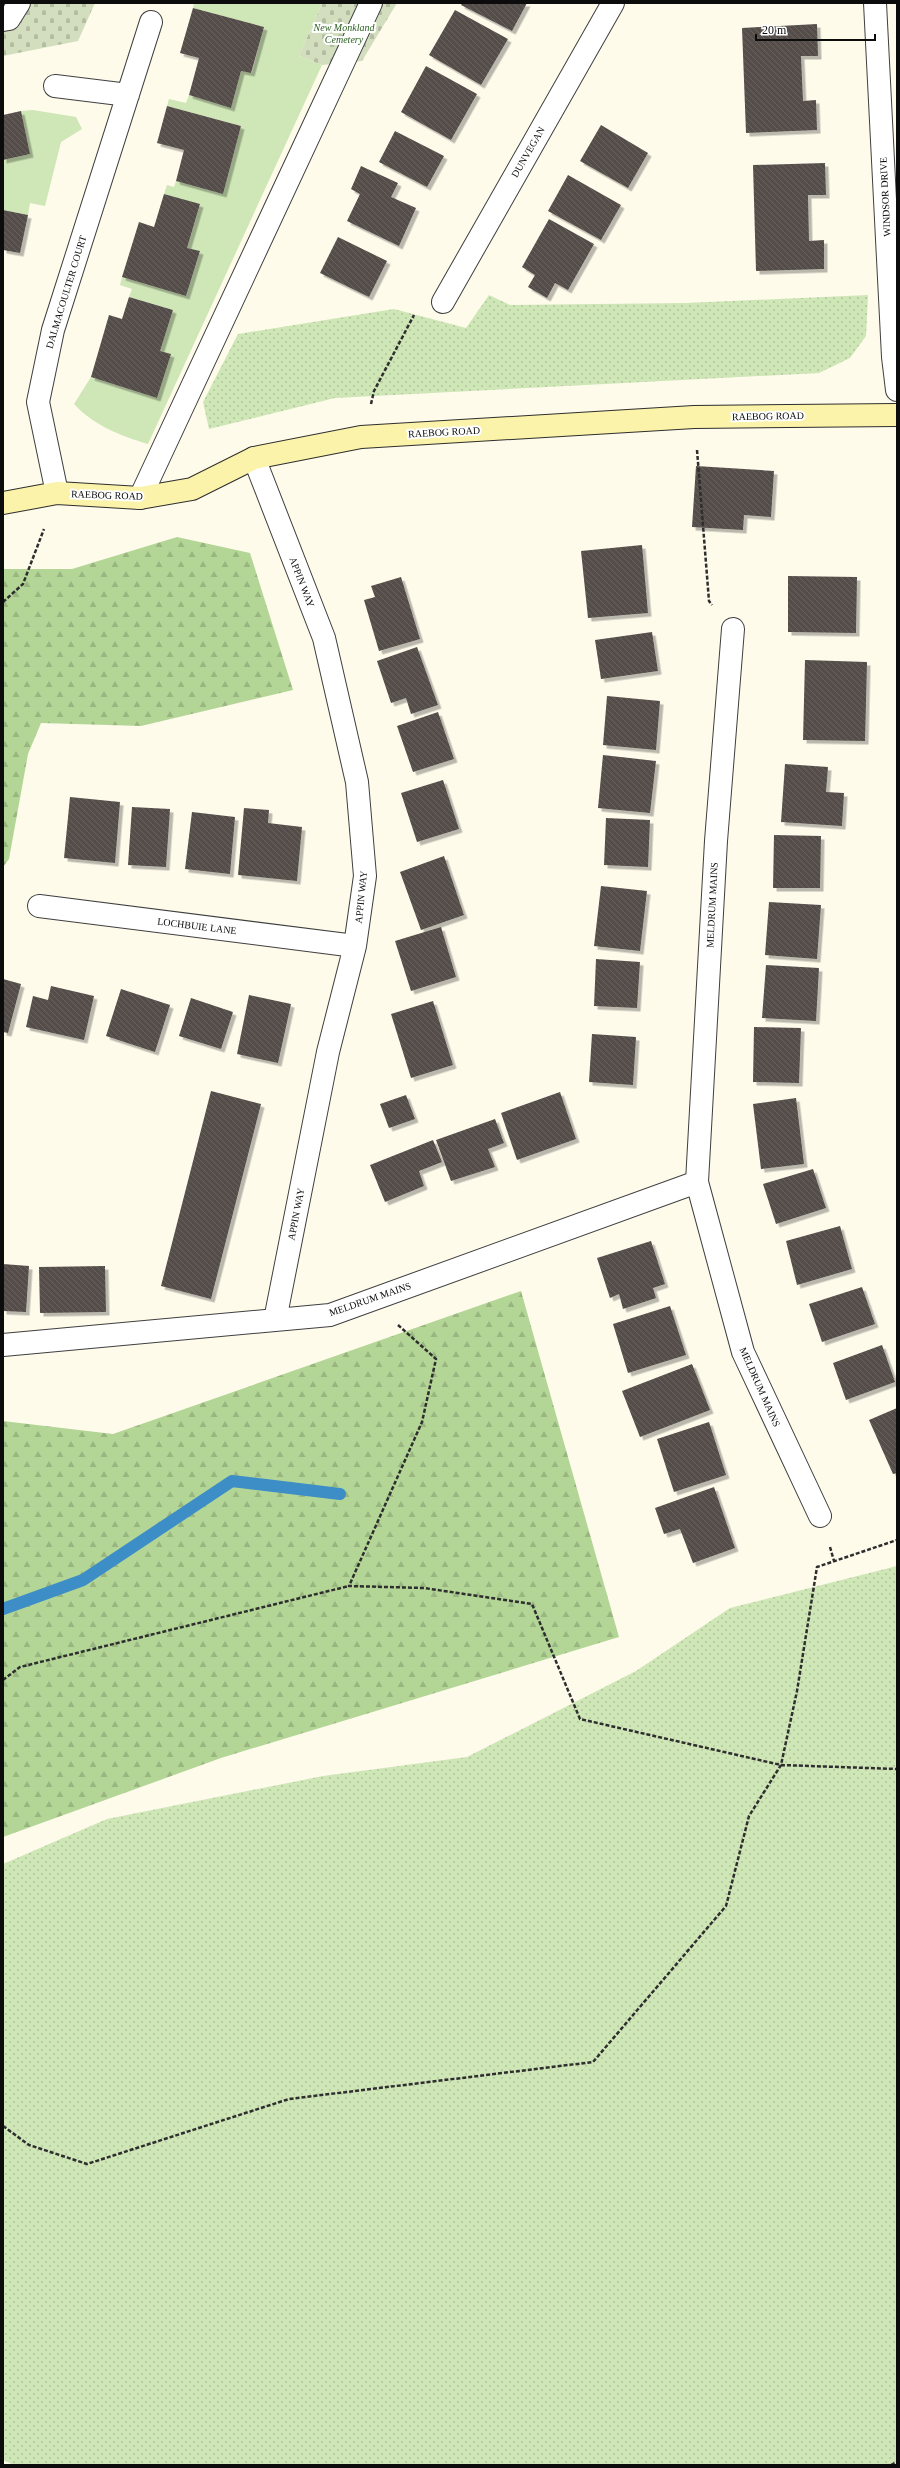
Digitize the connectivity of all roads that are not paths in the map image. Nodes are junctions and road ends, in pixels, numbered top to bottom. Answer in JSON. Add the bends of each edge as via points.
{"nodes":[{"id":1,"x":19,"y":3,"type":"edge"},
{"id":2,"x":370,"y":3,"type":"edge"},
{"id":3,"x":614,"y":3,"type":"edge"},
{"id":4,"x":875,"y":3,"type":"edge"},
{"id":5,"x":3,"y":20,"type":"edge"},
{"id":6,"x":151,"y":22,"type":"dead end"},
{"id":7,"x":55,"y":86,"type":"dead end"},
{"id":8,"x":128,"y":95,"type":"junction"},
{"id":9,"x":443,"y":302,"type":"road end"},
{"id":10,"x":897,"y":390,"type":"edge"},
{"id":11,"x":897,"y":415,"type":"edge"},
{"id":12,"x":254,"y":458,"type":"junction"},
{"id":13,"x":57,"y":493,"type":"junction"},
{"id":14,"x":140,"y":498,"type":"junction"},
{"id":15,"x":3,"y":503,"type":"edge"},
{"id":16,"x":733,"y":629,"type":"road end"},
{"id":17,"x":39,"y":906,"type":"dead end"},
{"id":18,"x":354,"y":946,"type":"junction"},
{"id":19,"x":697,"y":1182,"type":"junction"},
{"id":20,"x":275,"y":1320,"type":"junction"},
{"id":21,"x":3,"y":1346,"type":"edge"},
{"id":22,"x":820,"y":1516,"type":"dead end"}],
"edges":[{"from":1,"to":5,"type":"street","via":[[9,19]]},
{"from":2,"to":14,"type":"street"},
{"from":3,"to":9,"type":"street","name":"DUNVEGAN"},
{"from":4,"to":10,"type":"street","name":"WINDSOR DRIVE","via":[[893,357]]},
{"from":6,"to":8,"type":"street","name":"DALMACOULTER COURT"},
{"from":7,"to":8,"type":"street"},
{"from":8,"to":13,"type":"street","name":"DALMACOULTER COURT","via":[[53,330],[38,402]]},
{"from":11,"to":12,"type":"main road","name":"RAEBOG ROAD","via":[[694,417],[361,437]]},
{"from":12,"to":14,"type":"main road","name":"RAEBOG ROAD","via":[[192,489]]},
{"from":12,"to":18,"type":"street","name":"APPIN WAY","via":[[324,638],[357,782],[365,876]]},
{"from":13,"to":14,"type":"main road","name":"RAEBOG ROAD"},
{"from":13,"to":15,"type":"main road","name":"RAEBOG ROAD"},
{"from":16,"to":19,"type":"street","name":"MELDRUM MAINS","via":[[716,841]]},
{"from":17,"to":18,"type":"street","name":"LOCHBUIE LANE"},
{"from":18,"to":20,"type":"street","name":"APPIN WAY","via":[[328,1052]]},
{"from":19,"to":20,"type":"street","name":"MELDRUM MAINS","via":[[330,1315]]},
{"from":19,"to":22,"type":"street","name":"MELDRUM MAINS","via":[[743,1352]]},
{"from":20,"to":21,"type":"street","name":"MELDRUM MAINS"}]}
